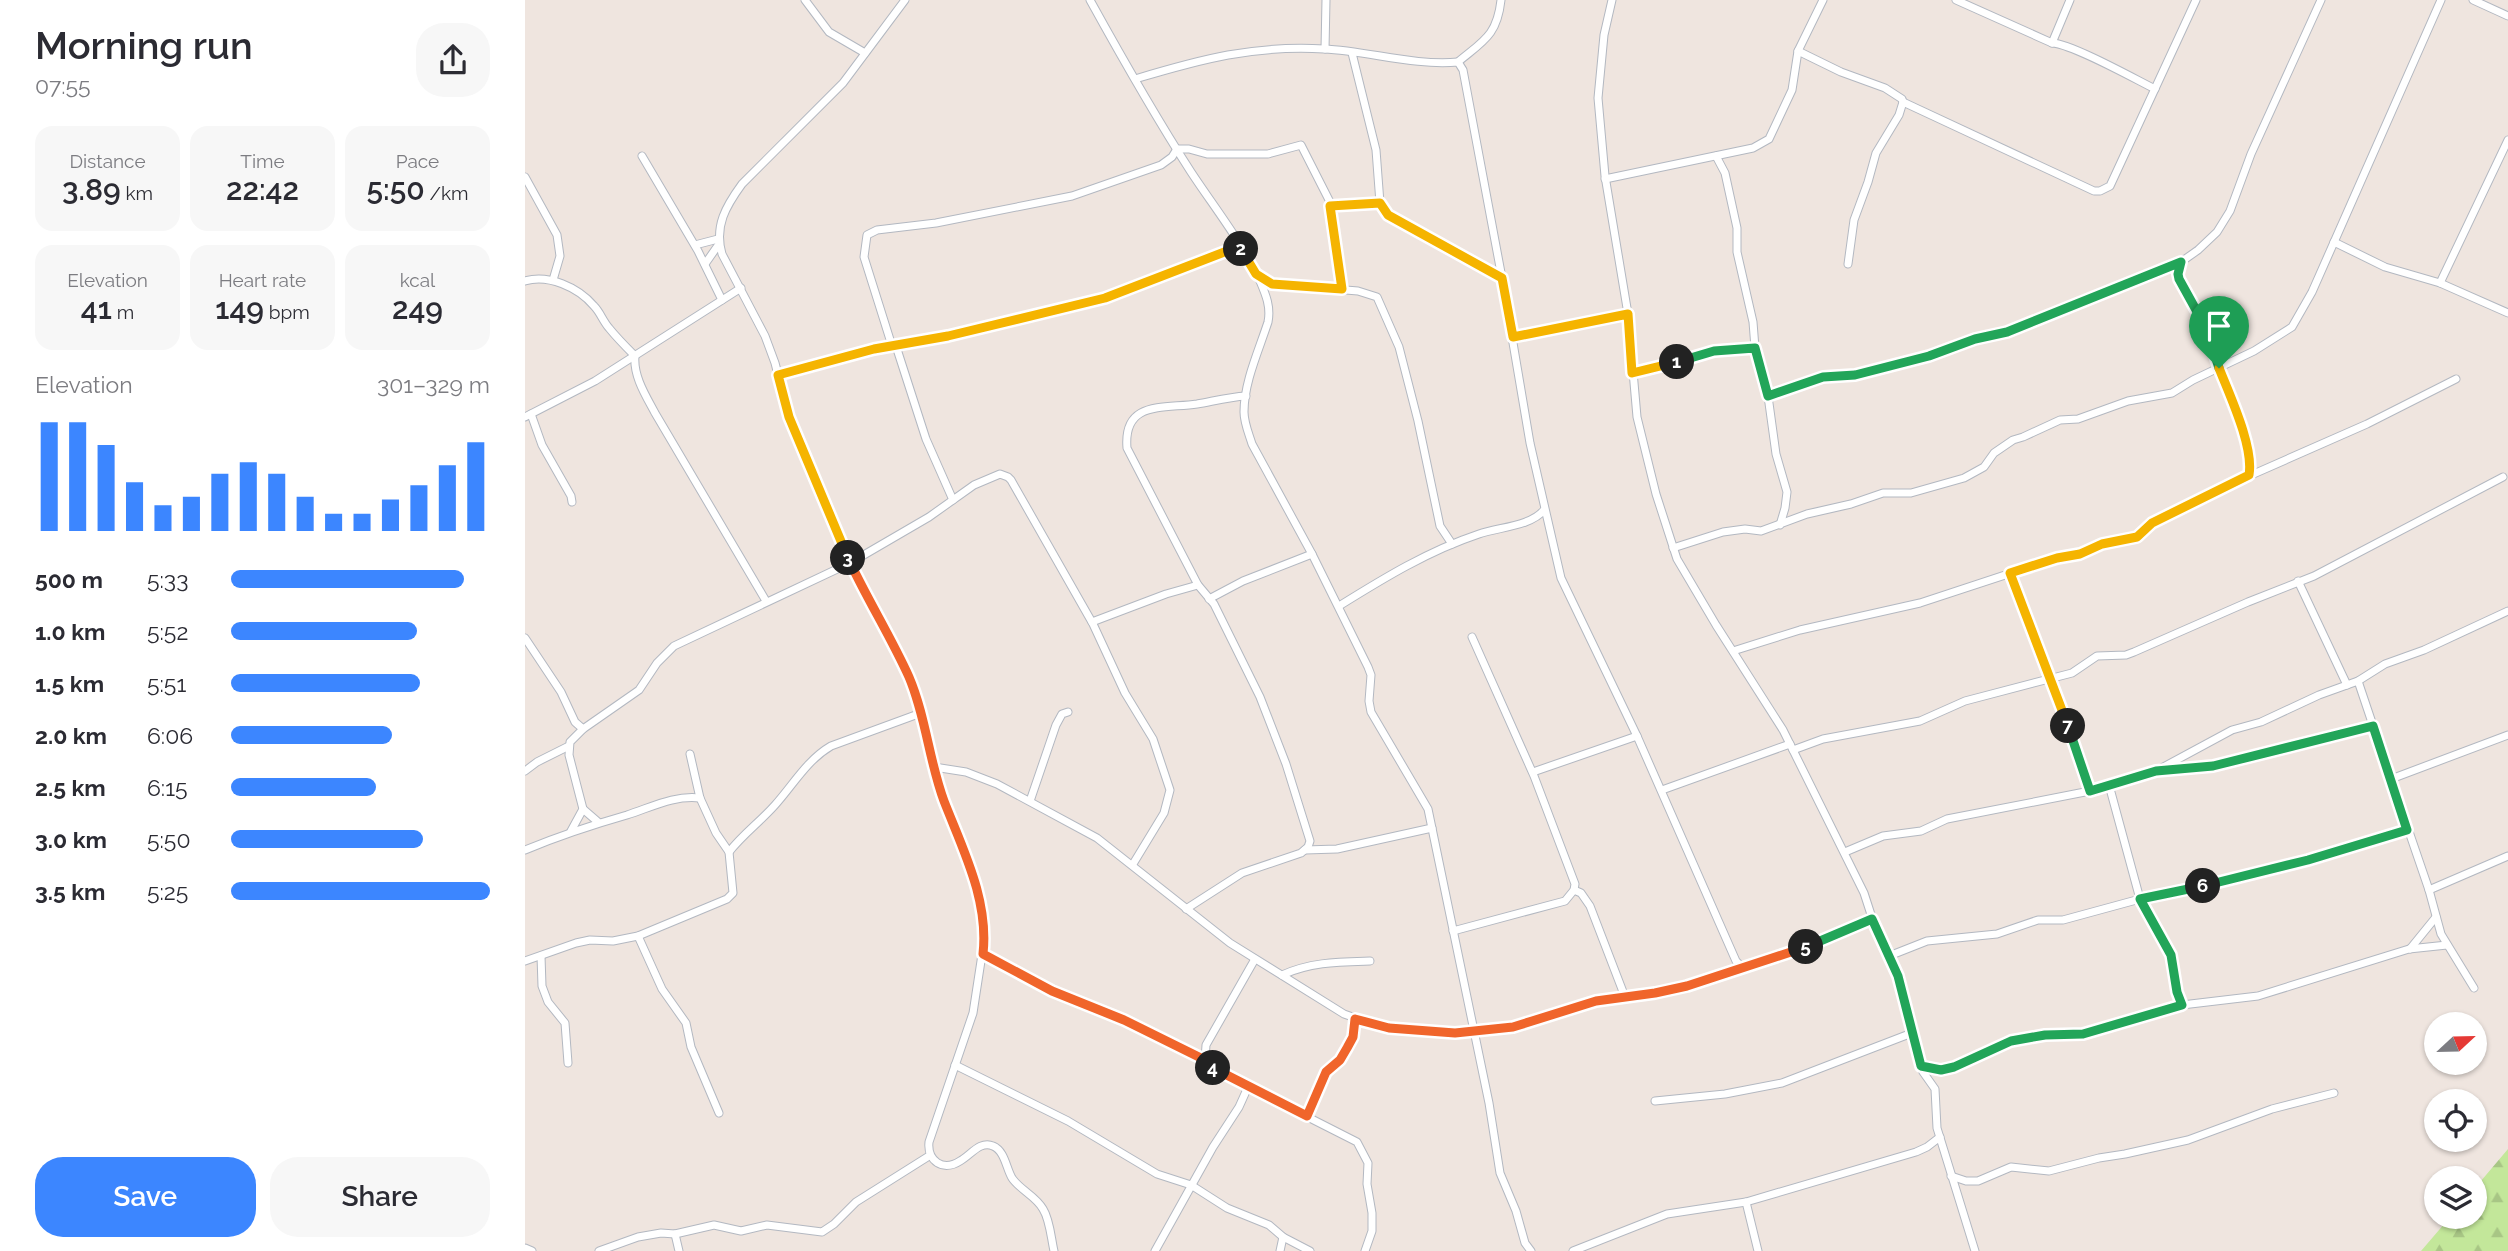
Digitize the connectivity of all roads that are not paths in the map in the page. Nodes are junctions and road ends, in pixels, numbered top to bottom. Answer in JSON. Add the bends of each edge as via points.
{"nodes":[{"id":1,"x":805,"y":0,"type":"edge"},
{"id":2,"x":905,"y":0,"type":"edge"},
{"id":3,"x":1090,"y":0,"type":"edge"},
{"id":4,"x":1326,"y":0,"type":"edge"},
{"id":5,"x":1501,"y":0,"type":"edge"},
{"id":6,"x":1612,"y":0,"type":"edge"},
{"id":7,"x":1822,"y":0,"type":"edge"},
{"id":8,"x":1956,"y":0,"type":"edge"},
{"id":9,"x":2070,"y":0,"type":"edge"},
{"id":10,"x":2196,"y":0,"type":"edge"},
{"id":11,"x":2321,"y":0,"type":"edge"},
{"id":12,"x":2441,"y":0,"type":"edge"},
{"id":13,"x":2473,"y":0,"type":"edge"},
{"id":14,"x":2508,"y":16,"type":"edge"},
{"id":15,"x":2052,"y":43,"type":"junction"},
{"id":16,"x":1325,"y":49,"type":"junction"},
{"id":17,"x":1798,"y":51,"type":"junction"},
{"id":18,"x":865,"y":53,"type":"junction"},
{"id":19,"x":1352,"y":53,"type":"junction"},
{"id":20,"x":1458,"y":62,"type":"junction"},
{"id":21,"x":1135,"y":79,"type":"junction"},
{"id":22,"x":2155,"y":89,"type":"junction"},
{"id":23,"x":1903,"y":102,"type":"junction"},
{"id":24,"x":2508,"y":140,"type":"edge"},
{"id":25,"x":1177,"y":149,"type":"junction"},
{"id":26,"x":642,"y":156,"type":"dead end"},
{"id":27,"x":1716,"y":156,"type":"junction"},
{"id":28,"x":525,"y":177,"type":"edge"},
{"id":29,"x":1605,"y":179,"type":"junction"},
{"id":30,"x":1380,"y":203,"type":"junction"},
{"id":31,"x":1330,"y":206,"type":"junction"},
{"id":32,"x":718,"y":242,"type":"junction"},
{"id":33,"x":2334,"y":242,"type":"junction"},
{"id":34,"x":695,"y":245,"type":"junction"},
{"id":35,"x":1240,"y":246,"type":"junction"},
{"id":36,"x":2181,"y":262,"type":"junction"},
{"id":37,"x":705,"y":264,"type":"junction"},
{"id":38,"x":1848,"y":264,"type":"dead end"},
{"id":39,"x":1256,"y":274,"type":"junction"},
{"id":40,"x":1502,"y":278,"type":"junction"},
{"id":41,"x":553,"y":280,"type":"junction"},
{"id":42,"x":525,"y":281,"type":"edge"},
{"id":43,"x":2440,"y":283,"type":"junction"},
{"id":44,"x":1272,"y":284,"type":"junction"},
{"id":45,"x":741,"y":288,"type":"junction"},
{"id":46,"x":1263,"y":289,"type":"junction"},
{"id":47,"x":1342,"y":289,"type":"junction"},
{"id":48,"x":722,"y":300,"type":"junction"},
{"id":49,"x":2508,"y":313,"type":"edge"},
{"id":50,"x":1628,"y":314,"type":"junction"},
{"id":51,"x":1513,"y":337,"type":"junction"},
{"id":52,"x":894,"y":346,"type":"junction"},
{"id":53,"x":1755,"y":348,"type":"junction"},
{"id":54,"x":635,"y":356,"type":"junction"},
{"id":55,"x":2219,"y":368,"type":"junction"},
{"id":56,"x":1632,"y":373,"type":"junction"},
{"id":57,"x":778,"y":375,"type":"junction"},
{"id":58,"x":2456,"y":379,"type":"dead end"},
{"id":59,"x":1246,"y":396,"type":"junction"},
{"id":60,"x":1768,"y":396,"type":"junction"},
{"id":61,"x":528,"y":416,"type":"edge"},
{"id":62,"x":2249,"y":475,"type":"junction"},
{"id":63,"x":2503,"y":477,"type":"dead end"},
{"id":64,"x":953,"y":500,"type":"junction"},
{"id":65,"x":572,"y":502,"type":"dead end"},
{"id":66,"x":1544,"y":510,"type":"junction"},
{"id":67,"x":1538,"y":518,"type":"junction"},
{"id":68,"x":1547,"y":523,"type":"junction"},
{"id":69,"x":1780,"y":525,"type":"junction"},
{"id":70,"x":1452,"y":544,"type":"junction"},
{"id":71,"x":1673,"y":548,"type":"junction"},
{"id":72,"x":1312,"y":554,"type":"junction"},
{"id":73,"x":850,"y":563,"type":"junction"},
{"id":74,"x":2010,"y":573,"type":"junction"},
{"id":75,"x":2298,"y":581,"type":"junction"},
{"id":76,"x":1198,"y":585,"type":"junction"},
{"id":77,"x":1209,"y":599,"type":"junction"},
{"id":78,"x":766,"y":601,"type":"junction"},
{"id":79,"x":1339,"y":607,"type":"junction"},
{"id":80,"x":2508,"y":611,"type":"edge"},
{"id":81,"x":1092,"y":622,"type":"junction"},
{"id":82,"x":1472,"y":637,"type":"dead end"},
{"id":83,"x":525,"y":638,"type":"edge"},
{"id":84,"x":1733,"y":651,"type":"junction"},
{"id":85,"x":2051,"y":679,"type":"junction"},
{"id":86,"x":2358,"y":681,"type":"junction"},
{"id":87,"x":2347,"y":685,"type":"junction"},
{"id":88,"x":1068,"y":712,"type":"dead end"},
{"id":89,"x":921,"y":713,"type":"junction"},
{"id":90,"x":575,"y":722,"type":"junction"},
{"id":91,"x":2373,"y":726,"type":"junction"},
{"id":92,"x":583,"y":729,"type":"junction"},
{"id":93,"x":2508,"y":734,"type":"edge"},
{"id":94,"x":575,"y":736,"type":"junction"},
{"id":95,"x":1637,"y":736,"type":"junction"},
{"id":96,"x":569,"y":746,"type":"junction"},
{"id":97,"x":1792,"y":747,"type":"junction"},
{"id":98,"x":690,"y":754,"type":"dead end"},
{"id":99,"x":934,"y":767,"type":"junction"},
{"id":100,"x":525,"y":771,"type":"edge"},
{"id":101,"x":2156,"y":771,"type":"junction"},
{"id":102,"x":1532,"y":772,"type":"junction"},
{"id":103,"x":2391,"y":779,"type":"junction"},
{"id":104,"x":2109,"y":785,"type":"junction"},
{"id":105,"x":1662,"y":790,"type":"junction"},
{"id":106,"x":2090,"y":791,"type":"junction"},
{"id":107,"x":701,"y":798,"type":"junction"},
{"id":108,"x":1030,"y":801,"type":"junction"},
{"id":109,"x":583,"y":809,"type":"junction"},
{"id":110,"x":598,"y":822,"type":"junction"},
{"id":111,"x":1432,"y":828,"type":"junction"},
{"id":112,"x":2407,"y":830,"type":"junction"},
{"id":113,"x":571,"y":831,"type":"junction"},
{"id":114,"x":525,"y":850,"type":"edge"},
{"id":115,"x":1304,"y":850,"type":"junction"},
{"id":116,"x":729,"y":852,"type":"junction"},
{"id":117,"x":1845,"y":852,"type":"junction"},
{"id":118,"x":2508,"y":856,"type":"edge"},
{"id":119,"x":1133,"y":864,"type":"junction"},
{"id":120,"x":2429,"y":890,"type":"junction"},
{"id":121,"x":1574,"y":891,"type":"junction"},
{"id":122,"x":2140,"y":899,"type":"junction"},
{"id":123,"x":1186,"y":909,"type":"junction"},
{"id":124,"x":2436,"y":917,"type":"junction"},
{"id":125,"x":1872,"y":919,"type":"junction"},
{"id":126,"x":1453,"y":930,"type":"junction"},
{"id":127,"x":638,"y":936,"type":"junction"},
{"id":128,"x":2447,"y":945,"type":"junction"},
{"id":129,"x":2409,"y":949,"type":"junction"},
{"id":130,"x":983,"y":954,"type":"junction"},
{"id":131,"x":541,"y":956,"type":"junction"},
{"id":132,"x":1889,"y":956,"type":"junction"},
{"id":133,"x":1255,"y":959,"type":"junction"},
{"id":134,"x":525,"y":961,"type":"edge"},
{"id":135,"x":1370,"y":961,"type":"dead end"},
{"id":136,"x":1736,"y":961,"type":"junction"},
{"id":137,"x":1744,"y":969,"type":"junction"},
{"id":138,"x":1732,"y":972,"type":"junction"},
{"id":139,"x":1282,"y":975,"type":"junction"},
{"id":140,"x":2473,"y":988,"type":"dead end"},
{"id":141,"x":1625,"y":997,"type":"junction"},
{"id":142,"x":2182,"y":1005,"type":"junction"},
{"id":143,"x":1355,"y":1019,"type":"junction"},
{"id":144,"x":1912,"y":1032,"type":"junction"},
{"id":145,"x":1474,"y":1033,"type":"junction"},
{"id":146,"x":1205,"y":1060,"type":"junction"},
{"id":147,"x":568,"y":1063,"type":"dead end"},
{"id":148,"x":955,"y":1065,"type":"junction"},
{"id":149,"x":1921,"y":1066,"type":"junction"},
{"id":150,"x":1248,"y":1087,"type":"junction"},
{"id":151,"x":2334,"y":1093,"type":"dead end"},
{"id":152,"x":1655,"y":1101,"type":"dead end"},
{"id":153,"x":719,"y":1113,"type":"dead end"},
{"id":154,"x":1307,"y":1116,"type":"junction"},
{"id":155,"x":1940,"y":1137,"type":"junction"},
{"id":156,"x":929,"y":1156,"type":"junction"},
{"id":157,"x":1951,"y":1176,"type":"junction"},
{"id":158,"x":1191,"y":1185,"type":"junction"},
{"id":159,"x":1746,"y":1202,"type":"junction"},
{"id":160,"x":675,"y":1234,"type":"junction"},
{"id":161,"x":1283,"y":1237,"type":"junction"},
{"id":162,"x":525,"y":1248,"type":"edge"},
{"id":163,"x":532,"y":1251,"type":"edge"},
{"id":164,"x":599,"y":1251,"type":"edge"},
{"id":165,"x":679,"y":1251,"type":"edge"},
{"id":166,"x":1054,"y":1251,"type":"edge"},
{"id":167,"x":1155,"y":1251,"type":"edge"},
{"id":168,"x":1280,"y":1251,"type":"edge"},
{"id":169,"x":1310,"y":1251,"type":"edge"},
{"id":170,"x":1365,"y":1251,"type":"edge"},
{"id":171,"x":1531,"y":1251,"type":"edge"},
{"id":172,"x":1573,"y":1251,"type":"edge"},
{"id":173,"x":1758,"y":1251,"type":"edge"},
{"id":174,"x":1975,"y":1251,"type":"edge"}],
"edges":[{"from":1,"to":18,"type":"street","via":[[829,32]]},
{"from":2,"to":18,"type":"street"},
{"from":3,"to":21,"type":"street"},
{"from":4,"to":16,"type":"street"},
{"from":5,"to":20,"type":"street","via":[[1499,20],[1488,37]]},
{"from":6,"to":29,"type":"street","via":[[1598,98]]},
{"from":7,"to":17,"type":"street"},
{"from":8,"to":15,"type":"street"},
{"from":9,"to":15,"type":"street"},
{"from":10,"to":22,"type":"street"},
{"from":11,"to":36,"type":"street","via":[[2230,211],[2217,232]]},
{"from":12,"to":33,"type":"street"},
{"from":13,"to":14,"type":"street"},
{"from":15,"to":22,"type":"street"},
{"from":16,"to":19,"type":"street"},
{"from":16,"to":21,"type":"street","via":[[1250,50]]},
{"from":17,"to":23,"type":"street","via":[[1885,88]]},
{"from":17,"to":27,"type":"street","via":[[1792,90],[1769,139],[1753,148]]},
{"from":18,"to":32,"type":"street","via":[[843,83],[742,184],[721,220]]},
{"from":19,"to":20,"type":"street"},
{"from":19,"to":30,"type":"street","via":[[1376,150]]},
{"from":20,"to":40,"type":"street"},
{"from":21,"to":25,"type":"street"},
{"from":22,"to":23,"type":"street","via":[[2110,186],[2100,191]]},
{"from":23,"to":38,"type":"street","via":[[1876,153],[1854,220]]},
{"from":24,"to":43,"type":"street"},
{"from":25,"to":31,"type":"street","via":[[1206,155],[1268,155],[1301,145]]},
{"from":25,"to":35,"type":"street"},
{"from":25,"to":52,"type":"street","via":[[1161,165],[1072,196],[867,235],[864,257]]},
{"from":26,"to":34,"type":"street"},
{"from":27,"to":29,"type":"street"},
{"from":27,"to":53,"type":"street","via":[[1725,173],[1737,228],[1737,252]]},
{"from":28,"to":41,"type":"street","via":[[561,246]]},
{"from":29,"to":50,"type":"street"},
{"from":30,"to":31,"type":"street"},
{"from":30,"to":40,"type":"street","via":[[1388,215]]},
{"from":31,"to":47,"type":"street"},
{"from":32,"to":34,"type":"street"},
{"from":32,"to":37,"type":"street"},
{"from":32,"to":45,"type":"street"},
{"from":33,"to":43,"type":"street","via":[[2385,267]]},
{"from":33,"to":55,"type":"street","via":[[2292,327]]},
{"from":34,"to":37,"type":"street"},
{"from":35,"to":39,"type":"street"},
{"from":35,"to":52,"type":"street","via":[[1105,298]]},
{"from":36,"to":55,"type":"street","via":[[2179,279],[2206,328]]},
{"from":36,"to":60,"type":"street","via":[[2007,332],[1855,375],[1823,377]]},
{"from":37,"to":48,"type":"street"},
{"from":39,"to":44,"type":"street"},
{"from":39,"to":46,"type":"street"},
{"from":40,"to":51,"type":"street"},
{"from":41,"to":42,"type":"street"},
{"from":41,"to":54,"type":"street","via":[[585,297]]},
{"from":43,"to":49,"type":"street"},
{"from":44,"to":46,"type":"street"},
{"from":44,"to":47,"type":"street"},
{"from":45,"to":48,"type":"street"},
{"from":45,"to":57,"type":"street"},
{"from":46,"to":59,"type":"street","via":[[1270,311]]},
{"from":47,"to":70,"type":"street","via":[[1371,293],[1381,303],[1399,347],[1442,531]]},
{"from":48,"to":54,"type":"street"},
{"from":50,"to":51,"type":"street"},
{"from":50,"to":56,"type":"street"},
{"from":51,"to":66,"type":"street"},
{"from":52,"to":57,"type":"street"},
{"from":52,"to":64,"type":"street"},
{"from":53,"to":56,"type":"street","via":[[1714,351]]},
{"from":53,"to":60,"type":"street"},
{"from":54,"to":61,"type":"street"},
{"from":54,"to":78,"type":"street","via":[[655,413]]},
{"from":55,"to":62,"type":"street","via":[[2245,441]]},
{"from":55,"to":69,"type":"street","via":[[2172,393],[2049,424],[2013,440],[1984,467],[1964,478],[1911,493],[1884,493]]},
{"from":56,"to":71,"type":"street","via":[[1637,417]]},
{"from":57,"to":73,"type":"street","via":[[789,417]]},
{"from":58,"to":62,"type":"street"},
{"from":59,"to":72,"type":"street","via":[[1244,414],[1252,444]]},
{"from":59,"to":76,"type":"street","via":[[1152,409],[1131,420],[1127,428],[1127,447],[1137,471]]},
{"from":60,"to":69,"type":"street","via":[[1787,492]]},
{"from":61,"to":65,"type":"street"},
{"from":62,"to":74,"type":"street","via":[[2152,523],[2137,537]]},
{"from":63,"to":75,"type":"street"},
{"from":64,"to":73,"type":"street"},
{"from":64,"to":81,"type":"street","via":[[990,478],[1008,477]]},
{"from":66,"to":67,"type":"street"},
{"from":66,"to":68,"type":"street"},
{"from":67,"to":68,"type":"street"},
{"from":67,"to":70,"type":"street"},
{"from":68,"to":95,"type":"street","via":[[1566,591]]},
{"from":69,"to":71,"type":"street","via":[[1761,531],[1723,532]]},
{"from":70,"to":79,"type":"street","via":[[1420,557]]},
{"from":71,"to":84,"type":"street"},
{"from":72,"to":77,"type":"street"},
{"from":72,"to":79,"type":"street"},
{"from":73,"to":78,"type":"street"},
{"from":73,"to":89,"type":"street","via":[[909,678]]},
{"from":74,"to":84,"type":"street","via":[[1920,604],[1800,630]]},
{"from":74,"to":85,"type":"street"},
{"from":75,"to":85,"type":"street","via":[[2134,652],[2097,656],[2072,673]]},
{"from":75,"to":87,"type":"street"},
{"from":76,"to":77,"type":"street"},
{"from":76,"to":81,"type":"street"},
{"from":77,"to":115,"type":"street","via":[[1260,696],[1286,764],[1310,837]]},
{"from":78,"to":92,"type":"street","via":[[680,641],[657,663],[639,690]]},
{"from":79,"to":111,"type":"street","via":[[1371,675],[1371,712],[1428,809]]},
{"from":80,"to":86,"type":"street","via":[[2385,664]]},
{"from":81,"to":119,"type":"street","via":[[1125,693],[1153,739],[1170,790],[1164,813]]},
{"from":82,"to":102,"type":"street"},
{"from":83,"to":90,"type":"street"},
{"from":84,"to":97,"type":"street"},
{"from":85,"to":97,"type":"street","via":[[1965,701],[1920,721]]},
{"from":85,"to":106,"type":"street"},
{"from":86,"to":87,"type":"street"},
{"from":86,"to":91,"type":"street"},
{"from":87,"to":101,"type":"street","via":[[2232,730]]},
{"from":88,"to":108,"type":"street","via":[[1056,725]]},
{"from":89,"to":99,"type":"street"},
{"from":89,"to":116,"type":"street","via":[[820,752]]},
{"from":90,"to":92,"type":"street"},
{"from":90,"to":94,"type":"street"},
{"from":91,"to":101,"type":"street","via":[[2213,766]]},
{"from":91,"to":103,"type":"street"},
{"from":92,"to":94,"type":"street"},
{"from":93,"to":103,"type":"street"},
{"from":94,"to":96,"type":"street"},
{"from":95,"to":102,"type":"street"},
{"from":95,"to":105,"type":"street"},
{"from":96,"to":100,"type":"street"},
{"from":96,"to":109,"type":"street"},
{"from":97,"to":105,"type":"street"},
{"from":97,"to":117,"type":"street"},
{"from":98,"to":107,"type":"street"},
{"from":99,"to":108,"type":"street","via":[[966,772]]},
{"from":99,"to":130,"type":"street","via":[[981,905]]},
{"from":101,"to":104,"type":"street"},
{"from":102,"to":121,"type":"street","via":[[1572,873]]},
{"from":103,"to":112,"type":"street"},
{"from":104,"to":106,"type":"street"},
{"from":104,"to":122,"type":"street"},
{"from":105,"to":136,"type":"street"},
{"from":106,"to":117,"type":"street","via":[[1947,819],[1921,831],[1883,836]]},
{"from":107,"to":110,"type":"street","via":[[666,801]]},
{"from":107,"to":116,"type":"street"},
{"from":108,"to":119,"type":"street"},
{"from":109,"to":110,"type":"street"},
{"from":109,"to":113,"type":"street"},
{"from":110,"to":113,"type":"street"},
{"from":111,"to":115,"type":"street","via":[[1337,849]]},
{"from":111,"to":126,"type":"street"},
{"from":112,"to":120,"type":"street"},
{"from":112,"to":122,"type":"street","via":[[2308,860]]},
{"from":113,"to":114,"type":"street"},
{"from":115,"to":123,"type":"street","via":[[1242,873]]},
{"from":116,"to":127,"type":"street","via":[[733,893],[727,899]]},
{"from":117,"to":125,"type":"street"},
{"from":118,"to":120,"type":"street"},
{"from":119,"to":123,"type":"street"},
{"from":120,"to":124,"type":"street"},
{"from":121,"to":126,"type":"street","via":[[1566,901]]},
{"from":121,"to":141,"type":"street","via":[[1590,906]]},
{"from":122,"to":132,"type":"street","via":[[2063,920],[2028,922],[1997,934],[1927,941]]},
{"from":122,"to":142,"type":"street","via":[[2171,955]]},
{"from":123,"to":133,"type":"street"},
{"from":124,"to":128,"type":"street"},
{"from":124,"to":129,"type":"street"},
{"from":125,"to":132,"type":"street"},
{"from":125,"to":137,"type":"street"},
{"from":126,"to":145,"type":"street"},
{"from":127,"to":131,"type":"street","via":[[576,943]]},
{"from":127,"to":153,"type":"street","via":[[662,989],[687,1023],[691,1047]]},
{"from":128,"to":129,"type":"street"},
{"from":128,"to":140,"type":"street"},
{"from":129,"to":142,"type":"street","via":[[2258,996]]},
{"from":130,"to":146,"type":"street","via":[[1052,991]]},
{"from":130,"to":148,"type":"street","via":[[973,1013]]},
{"from":131,"to":134,"type":"street"},
{"from":131,"to":147,"type":"street","via":[[545,994],[565,1023]]},
{"from":132,"to":144,"type":"street"},
{"from":133,"to":139,"type":"street"},
{"from":133,"to":146,"type":"street","via":[[1206,1045]]},
{"from":135,"to":139,"type":"street","via":[[1322,962]]},
{"from":136,"to":137,"type":"street"},
{"from":136,"to":138,"type":"street"},
{"from":137,"to":138,"type":"street"},
{"from":138,"to":141,"type":"street"},
{"from":139,"to":143,"type":"street"},
{"from":141,"to":145,"type":"street","via":[[1581,1005],[1524,1025]]},
{"from":142,"to":149,"type":"street","via":[[2083,1034],[2011,1041],[1954,1067]]},
{"from":143,"to":145,"type":"street","via":[[1389,1028]]},
{"from":143,"to":154,"type":"street","via":[[1353,1037],[1340,1060],[1326,1072]]},
{"from":144,"to":149,"type":"street"},
{"from":144,"to":152,"type":"street","via":[[1782,1083]]},
{"from":145,"to":171,"type":"street","via":[[1500,1173]]},
{"from":146,"to":150,"type":"street"},
{"from":148,"to":156,"type":"street","via":[[929,1142]]},
{"from":148,"to":158,"type":"street","via":[[1069,1121],[1157,1174]]},
{"from":149,"to":155,"type":"street","via":[[1935,1089]]},
{"from":150,"to":154,"type":"street"},
{"from":150,"to":158,"type":"street"},
{"from":151,"to":157,"type":"street","via":[[2271,1109],[2188,1140],[2049,1171],[2011,1167],[1978,1181]]},
{"from":154,"to":170,"type":"street","via":[[1363,1149],[1372,1213]]},
{"from":155,"to":157,"type":"street"},
{"from":155,"to":159,"type":"street","via":[[1916,1152]]},
{"from":156,"to":160,"type":"street","via":[[865,1196],[822,1232],[767,1225],[741,1231],[714,1225]]},
{"from":156,"to":166,"type":"street","via":[[950,1165],[977,1148],[995,1146],[1011,1177],[1043,1208]]},
{"from":157,"to":174,"type":"street"},
{"from":158,"to":161,"type":"street"},
{"from":158,"to":167,"type":"street"},
{"from":159,"to":172,"type":"street","via":[[1667,1214]]},
{"from":159,"to":173,"type":"street"},
{"from":160,"to":164,"type":"street","via":[[638,1237]]},
{"from":160,"to":165,"type":"street"},
{"from":161,"to":168,"type":"street"},
{"from":161,"to":169,"type":"street"},
{"from":162,"to":163,"type":"street"}]}
